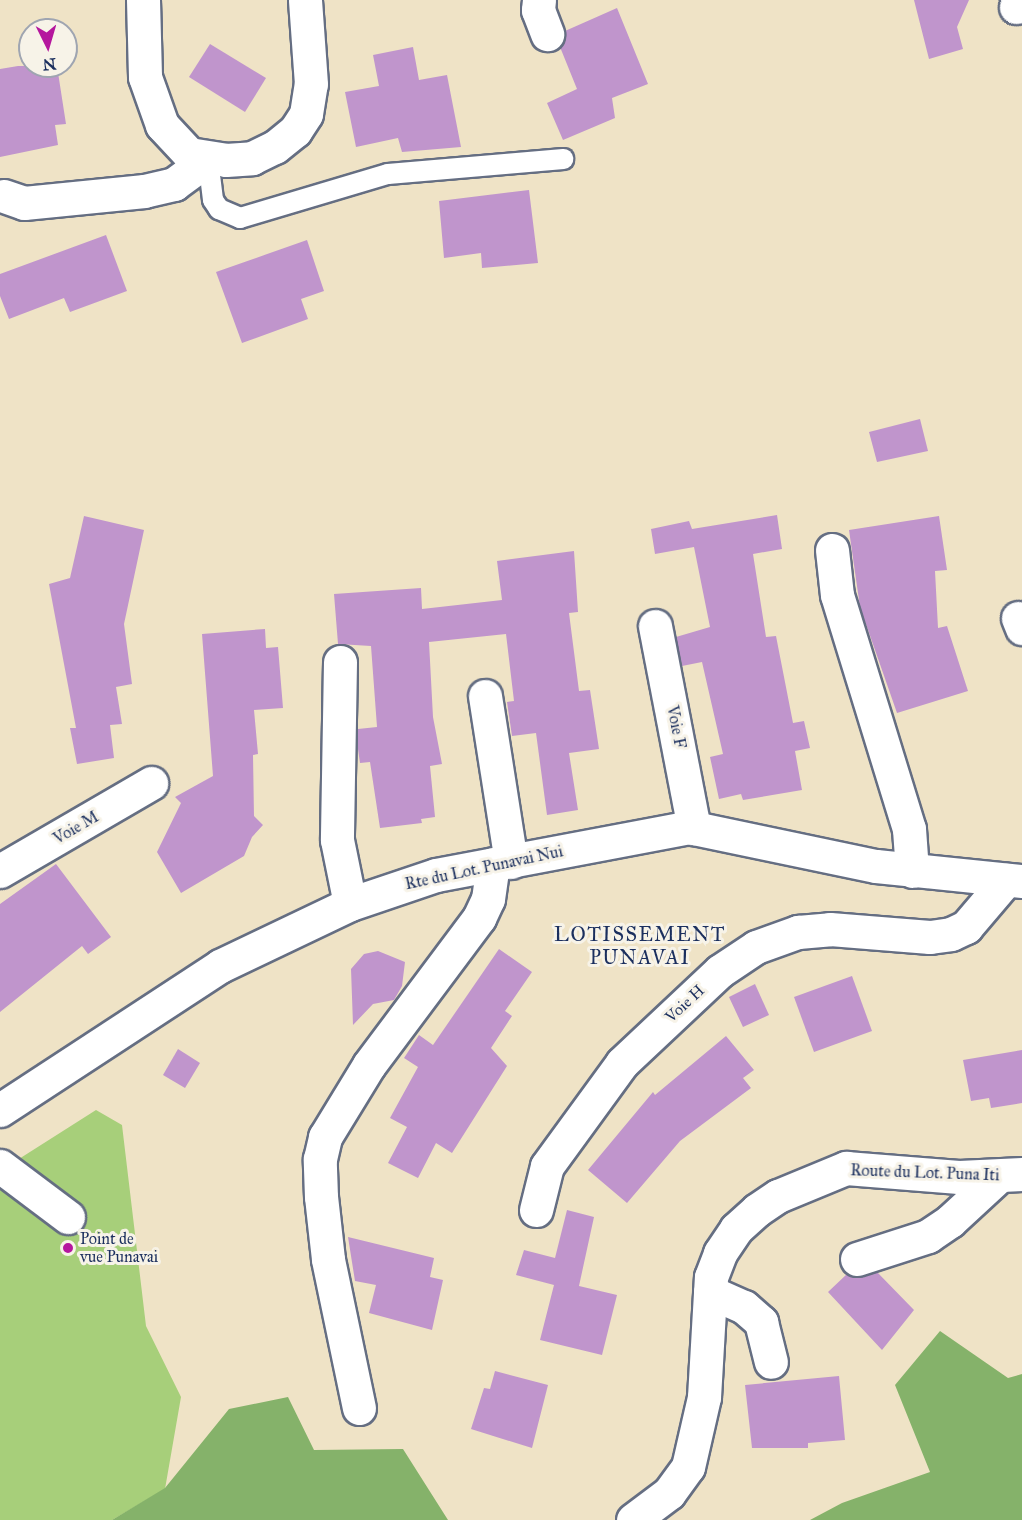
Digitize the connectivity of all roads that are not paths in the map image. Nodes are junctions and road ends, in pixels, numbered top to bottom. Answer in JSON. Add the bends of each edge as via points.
{"nodes":[{"id":1,"x":143,"y":0,"type":"edge"},
{"id":2,"x":305,"y":0,"type":"edge"},
{"id":3,"x":539,"y":0,"type":"edge"},
{"id":4,"x":547,"y":34,"type":"dead end"},
{"id":5,"x":208,"y":159,"type":"junction"},
{"id":6,"x":563,"y":159,"type":"dead end"},
{"id":7,"x":4,"y":196,"type":"dead end"},
{"id":8,"x":832,"y":550,"type":"dead end"},
{"id":9,"x":655,"y":626,"type":"dead end"},
{"id":10,"x":340,"y":662,"type":"dead end"},
{"id":11,"x":485,"y":696,"type":"dead end"},
{"id":12,"x":152,"y":783,"type":"dead end"},
{"id":13,"x":694,"y":828,"type":"junction"},
{"id":14,"x":502,"y":863,"type":"junction"},
{"id":15,"x":0,"y":871,"type":"edge"},
{"id":16,"x":912,"y":871,"type":"junction"},
{"id":17,"x":1014,"y":880,"type":"edge"},
{"id":18,"x":350,"y":904,"type":"junction"},
{"id":19,"x":0,"y":1110,"type":"edge"},
{"id":20,"x":0,"y":1166,"type":"edge"},
{"id":21,"x":1010,"y":1175,"type":"edge"},
{"id":22,"x":536,"y":1210,"type":"dead end"},
{"id":23,"x":68,"y":1217,"type":"dead end"},
{"id":24,"x":857,"y":1259,"type":"dead end"},
{"id":25,"x":710,"y":1292,"type":"junction"},
{"id":26,"x":771,"y":1362,"type":"dead end"},
{"id":27,"x":359,"y":1408,"type":"dead end"},
{"id":28,"x":633,"y":1520,"type":"edge"}],
"edges":[{"from":1,"to":5,"type":"street","via":[[145,77],[162,125],[189,154]]},
{"from":2,"to":5,"type":"street","via":[[312,84],[306,114],[292,134],[252,158]]},
{"from":3,"to":4,"type":"street","via":[[538,10]]},
{"from":5,"to":6,"type":"lane","via":[[213,200],[219,209],[240,218],[388,174]]},
{"from":5,"to":7,"type":"street","via":[[174,184],[144,191],[24,203]]},
{"from":8,"to":16,"type":"street","via":[[837,595],[909,829]]},
{"from":9,"to":13,"type":"street","name":"Voie F"},
{"from":10,"to":18,"type":"street","via":[[337,840]]},
{"from":11,"to":14,"type":"street"},
{"from":12,"to":15,"type":"street","name":"Voie M"},
{"from":13,"to":14,"type":"street","name":"Rte du Lot. Punavai Nui"},
{"from":13,"to":16,"type":"street","name":"Rte du Lot. Punavai Nui"},
{"from":14,"to":18,"type":"street","name":"Rte du Lot. Punavai Nui","via":[[436,875]]},
{"from":14,"to":27,"type":"street","via":[[479,918],[369,1065],[325,1137],[320,1159],[328,1258]]},
{"from":16,"to":17,"type":"street","name":"Rte du Lot. Punavai Nui"},
{"from":17,"to":22,"type":"street","name":"Voie H","via":[[966,927],[951,934],[930,937],[830,929],[798,932],[756,946],[720,971],[622,1063],[547,1166]]},
{"from":18,"to":19,"type":"street","name":"Rte du Lot. Punavai Nui","via":[[217,968]]},
{"from":20,"to":23,"type":"street"},
{"from":21,"to":24,"type":"street","via":[[928,1236]]},
{"from":21,"to":25,"type":"street","name":"Route du Lot. Puna Iti","via":[[959,1177],[859,1167],[822,1176],[778,1196],[736,1229],[720,1253]]},
{"from":25,"to":26,"type":"street","via":[[744,1307],[762,1322]]},
{"from":25,"to":28,"type":"street","name":"Route du Lot. Puna Iti","via":[[704,1397],[688,1467],[669,1493]]}]}
